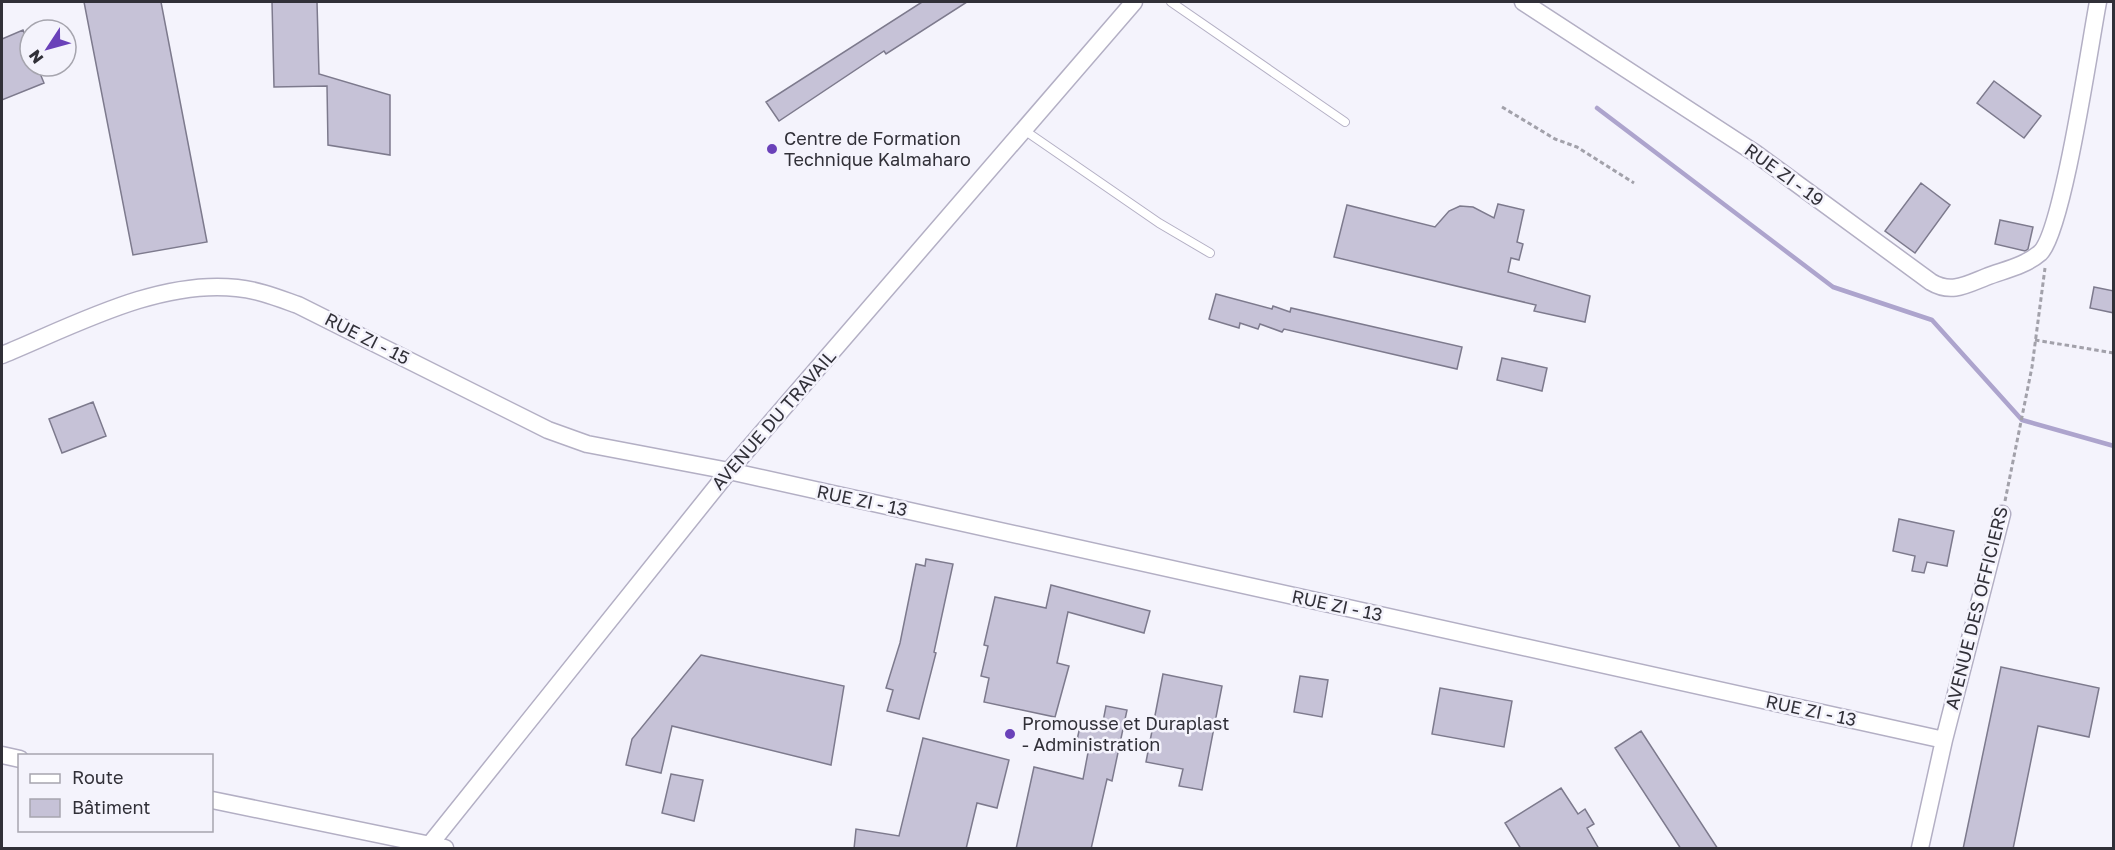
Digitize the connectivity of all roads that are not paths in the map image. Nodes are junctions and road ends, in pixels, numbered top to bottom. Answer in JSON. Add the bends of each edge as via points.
{"nodes":[{"id":1,"x":1134,"y":2,"type":"edge"},
{"id":2,"x":1172,"y":2,"type":"edge"},
{"id":3,"x":1523,"y":2,"type":"edge"},
{"id":4,"x":2098,"y":2,"type":"edge"},
{"id":5,"x":1345,"y":122,"type":"dead end"},
{"id":6,"x":1024,"y":130,"type":"junction"},
{"id":7,"x":1210,"y":253,"type":"dead end"},
{"id":8,"x":2,"y":355,"type":"edge"},
{"id":9,"x":729,"y":471,"type":"junction"},
{"id":10,"x":2002,"y":514,"type":"road end"},
{"id":11,"x":1944,"y":740,"type":"junction"},
{"id":12,"x":2,"y":755,"type":"edge"},
{"id":13,"x":18,"y":759,"type":"edge"},
{"id":14,"x":213,"y":800,"type":"edge"},
{"id":15,"x":421,"y":846,"type":"edge"},
{"id":16,"x":445,"y":849,"type":"edge"},
{"id":17,"x":1920,"y":849,"type":"edge"}],
"edges":[{"from":1,"to":6,"type":"street","name":"AVENUE DU TRAVAIL"},
{"from":2,"to":5,"type":"lane"},
{"from":3,"to":4,"type":"street","name":"RUE ZI - 19","via":[[1755,153],[1941,288],[1968,285],[2015,267],[2041,253],[2049,243],[2065,184]]},
{"from":6,"to":7,"type":"lane","via":[[1159,223]]},
{"from":6,"to":9,"type":"street","name":"AVENUE DU TRAVAIL"},
{"from":8,"to":9,"type":"street","name":"RUE ZI - 15","via":[[133,302],[178,289],[257,291],[298,305],[548,430],[587,444]]},
{"from":9,"to":11,"type":"street","name":"RUE ZI - 13"},
{"from":9,"to":15,"type":"street","name":"AVENUE DU TRAVAIL"},
{"from":10,"to":11,"type":"street","name":"AVENUE DES OFFICIERS"},
{"from":11,"to":17,"type":"street","name":"AVENUE DES OFFICIERS"},
{"from":12,"to":13,"type":"street"},
{"from":14,"to":15,"type":"street"},
{"from":15,"to":16,"type":"street"}]}
